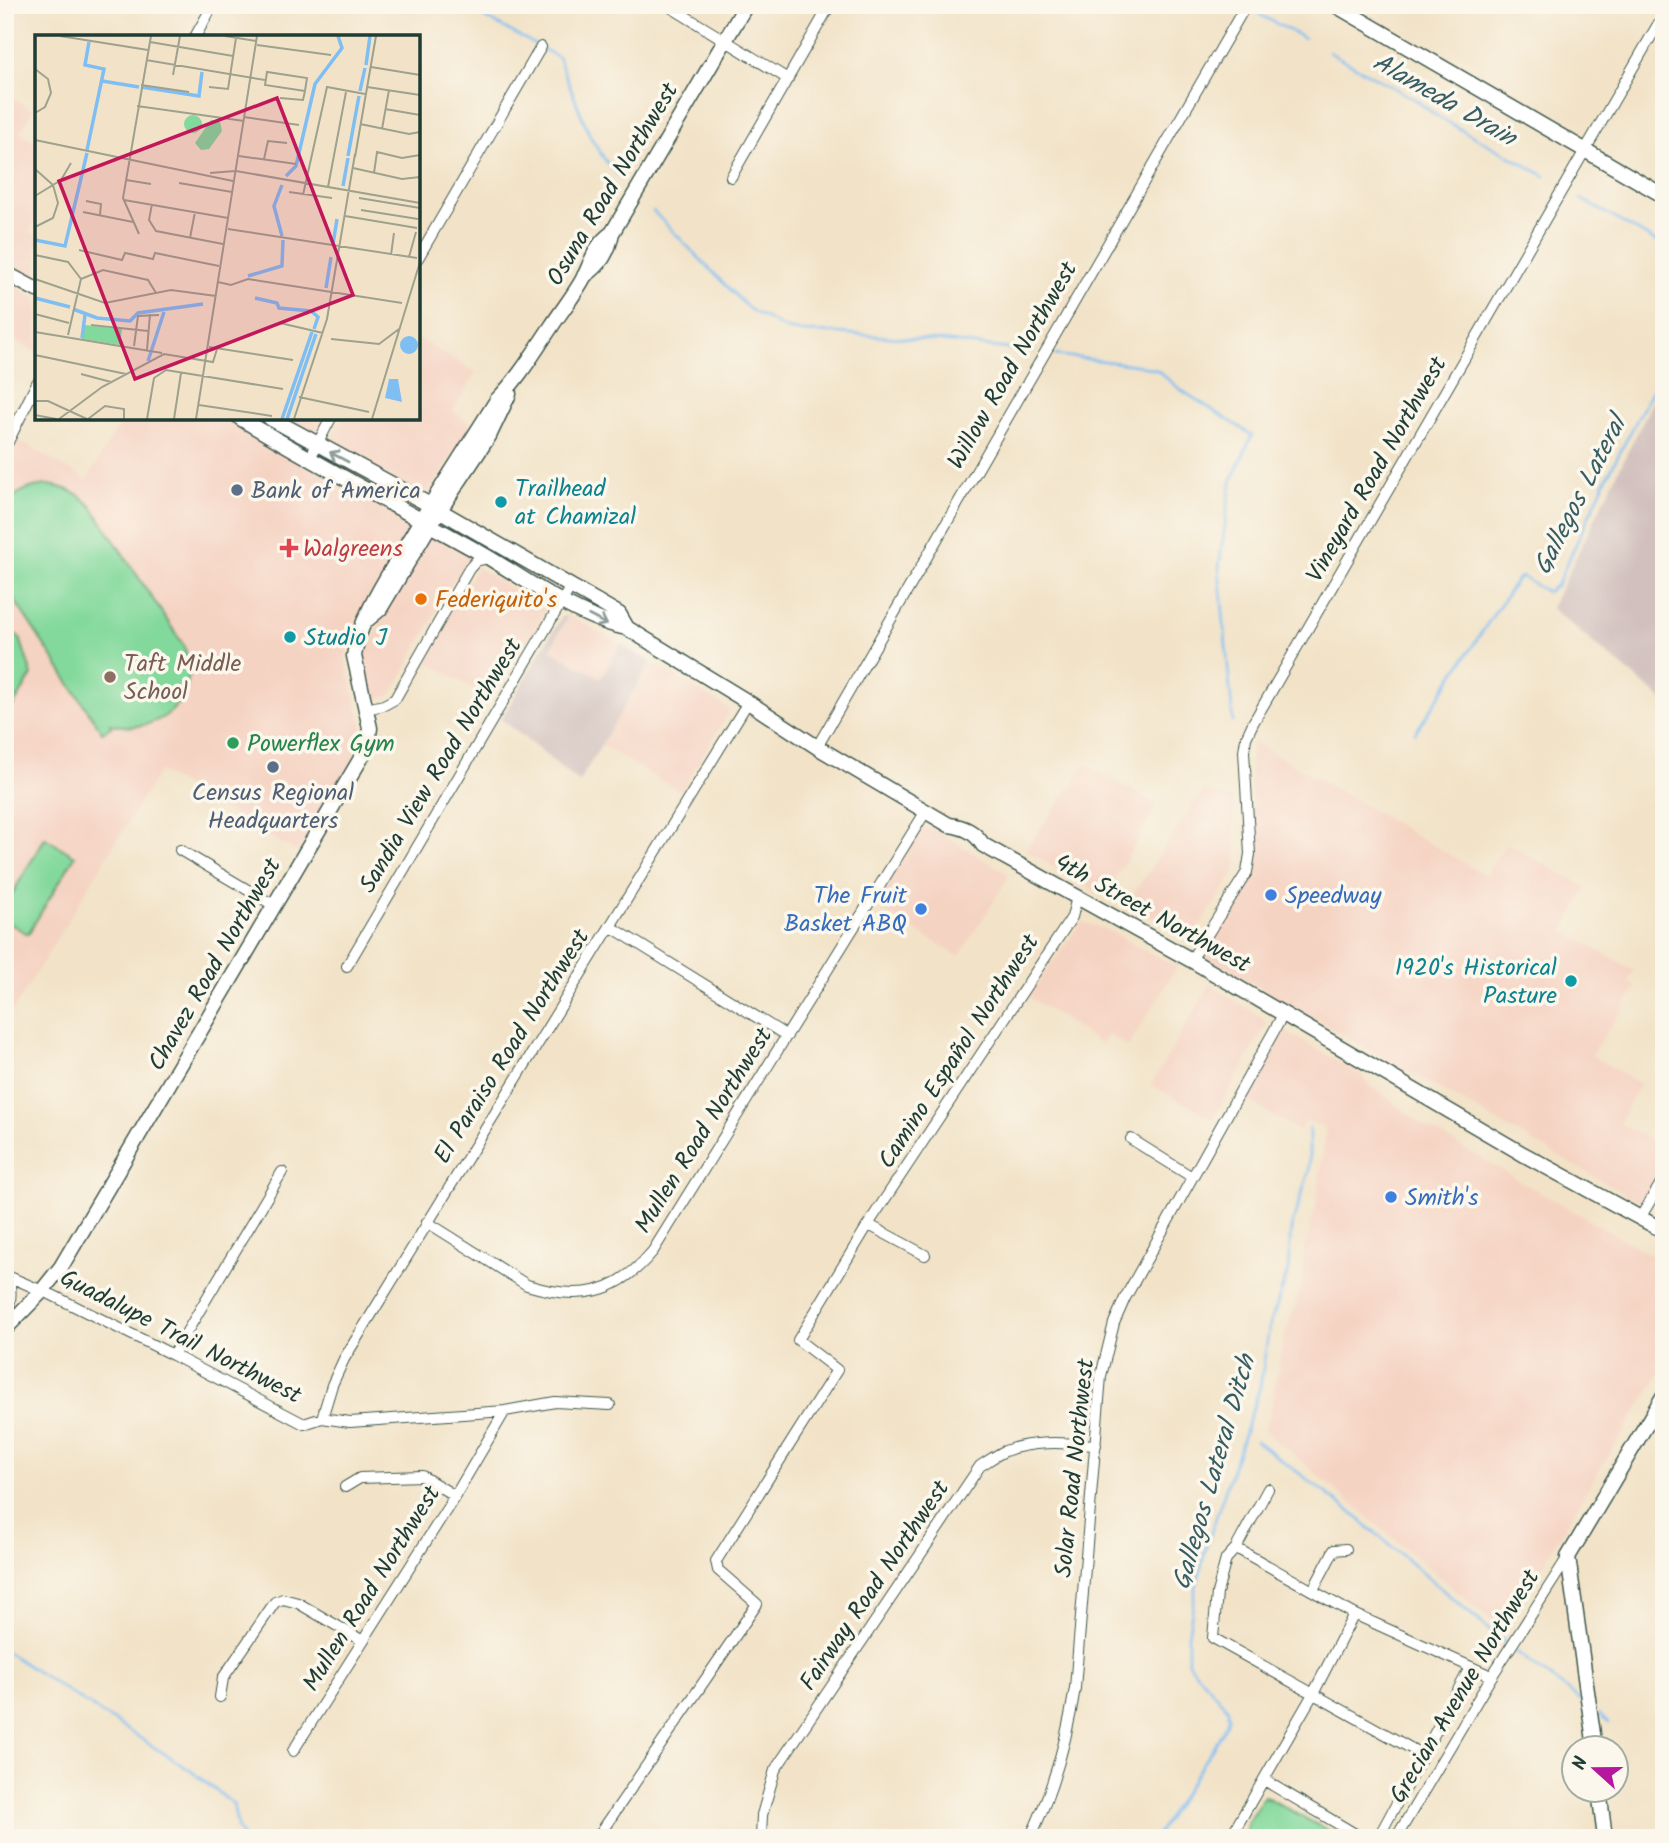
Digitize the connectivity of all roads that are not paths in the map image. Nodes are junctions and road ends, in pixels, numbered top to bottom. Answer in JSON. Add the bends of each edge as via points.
{"nodes":[{"id":1,"x":213,"y":5,"type":"edge"},
{"id":2,"x":667,"y":5,"type":"edge"},
{"id":3,"x":746,"y":5,"type":"edge"},
{"id":4,"x":830,"y":5,"type":"edge"},
{"id":5,"x":1245,"y":5,"type":"edge"},
{"id":6,"x":1335,"y":5,"type":"edge"},
{"id":7,"x":1664,"y":14,"type":"edge"},
{"id":8,"x":196,"y":35,"type":"edge"},
{"id":9,"x":725,"y":41,"type":"junction"},
{"id":10,"x":541,"y":47,"type":"dead end"},
{"id":11,"x":788,"y":79,"type":"junction"},
{"id":12,"x":1585,"y":152,"type":"junction"},
{"id":13,"x":731,"y":177,"type":"dead end"},
{"id":14,"x":1664,"y":197,"type":"edge"},
{"id":15,"x":420,"y":255,"type":"edge"},
{"id":16,"x":5,"y":273,"type":"edge"},
{"id":17,"x":35,"y":289,"type":"edge"},
{"id":18,"x":35,"y":387,"type":"edge"},
{"id":19,"x":243,"y":420,"type":"edge"},
{"id":20,"x":273,"y":420,"type":"edge"},
{"id":21,"x":330,"y":420,"type":"edge"},
{"id":22,"x":317,"y":445,"type":"junction"},
{"id":23,"x":5,"y":448,"type":"edge"},
{"id":24,"x":309,"y":460,"type":"junction"},
{"id":25,"x":431,"y":516,"type":"junction"},
{"id":26,"x":488,"y":558,"type":"junction"},
{"id":27,"x":571,"y":586,"type":"junction"},
{"id":28,"x":562,"y":601,"type":"junction"},
{"id":29,"x":627,"y":628,"type":"junction"},
{"id":30,"x":748,"y":702,"type":"junction"},
{"id":31,"x":366,"y":709,"type":"junction"},
{"id":32,"x":817,"y":747,"type":"junction"},
{"id":33,"x":926,"y":811,"type":"junction"},
{"id":34,"x":180,"y":850,"type":"dead end"},
{"id":35,"x":1077,"y":897,"type":"junction"},
{"id":36,"x":275,"y":906,"type":"junction"},
{"id":37,"x":610,"y":926,"type":"junction"},
{"id":38,"x":1191,"y":960,"type":"junction"},
{"id":39,"x":347,"y":966,"type":"dead end"},
{"id":40,"x":1284,"y":1013,"type":"junction"},
{"id":41,"x":787,"y":1036,"type":"junction"},
{"id":42,"x":1131,"y":1139,"type":"dead end"},
{"id":43,"x":282,"y":1172,"type":"dead end"},
{"id":44,"x":1192,"y":1177,"type":"junction"},
{"id":45,"x":1664,"y":1178,"type":"edge"},
{"id":46,"x":1640,"y":1218,"type":"junction"},
{"id":47,"x":427,"y":1222,"type":"junction"},
{"id":48,"x":869,"y":1225,"type":"junction"},
{"id":49,"x":1664,"y":1231,"type":"edge"},
{"id":50,"x":925,"y":1255,"type":"dead end"},
{"id":51,"x":6,"y":1275,"type":"edge"},
{"id":52,"x":41,"y":1292,"type":"junction"},
{"id":53,"x":5,"y":1321,"type":"edge"},
{"id":54,"x":5,"y":1329,"type":"edge"},
{"id":55,"x":173,"y":1355,"type":"junction"},
{"id":56,"x":1664,"y":1395,"type":"edge"},
{"id":57,"x":610,"y":1405,"type":"dead end"},
{"id":58,"x":505,"y":1411,"type":"junction"},
{"id":59,"x":322,"y":1418,"type":"junction"},
{"id":60,"x":1096,"y":1445,"type":"junction"},
{"id":61,"x":345,"y":1487,"type":"dead end"},
{"id":62,"x":1268,"y":1489,"type":"dead end"},
{"id":63,"x":455,"y":1496,"type":"junction"},
{"id":64,"x":1236,"y":1548,"type":"junction"},
{"id":65,"x":1346,"y":1549,"type":"dead end"},
{"id":66,"x":1568,"y":1557,"type":"junction"},
{"id":67,"x":1313,"y":1590,"type":"junction"},
{"id":68,"x":1354,"y":1614,"type":"junction"},
{"id":69,"x":363,"y":1641,"type":"junction"},
{"id":70,"x":1470,"y":1668,"type":"junction"},
{"id":71,"x":1491,"y":1676,"type":"junction"},
{"id":72,"x":1312,"y":1694,"type":"junction"},
{"id":73,"x":220,"y":1697,"type":"dead end"},
{"id":74,"x":1593,"y":1734,"type":"edge"},
{"id":75,"x":293,"y":1751,"type":"dead end"},
{"id":76,"x":1423,"y":1755,"type":"junction"},
{"id":77,"x":1265,"y":1780,"type":"junction"},
{"id":78,"x":1601,"y":1804,"type":"edge"},
{"id":79,"x":597,"y":1838,"type":"edge"},
{"id":80,"x":761,"y":1838,"type":"edge"},
{"id":81,"x":1030,"y":1838,"type":"edge"},
{"id":82,"x":1230,"y":1838,"type":"edge"},
{"id":83,"x":1362,"y":1838,"type":"edge"},
{"id":84,"x":1378,"y":1838,"type":"edge"},
{"id":85,"x":1396,"y":1838,"type":"edge"},
{"id":86,"x":1605,"y":1838,"type":"edge"}],
"edges":[{"from":1,"to":8,"type":"street"},
{"from":2,"to":9,"type":"street"},
{"from":3,"to":9,"type":"main road","name":"Osuna Road Northwest"},
{"from":4,"to":11,"type":"street"},
{"from":5,"to":32,"type":"street","name":"Willow Road Northwest"},
{"from":6,"to":12,"type":"main road"},
{"from":7,"to":12,"type":"street","name":"Vineyard Road Northwest"},
{"from":9,"to":11,"type":"street"},
{"from":9,"to":25,"type":"main road","name":"Osuna Road Northwest","via":[[612,233],[598,267],[584,276],[513,383],[489,436]]},
{"from":10,"to":15,"type":"street"},
{"from":11,"to":13,"type":"street"},
{"from":12,"to":14,"type":"main road"},
{"from":12,"to":38,"type":"street","name":"Vineyard Road Northwest","via":[[1253,723],[1244,751],[1247,872]]},
{"from":16,"to":17,"type":"main road"},
{"from":18,"to":23,"type":"street"},
{"from":19,"to":24,"type":"main road"},
{"from":20,"to":22,"type":"main road"},
{"from":21,"to":22,"type":"street"},
{"from":22,"to":24,"type":"street"},
{"from":25,"to":22,"type":"main road","one_way":true},
{"from":24,"to":25,"type":"main road"},
{"from":25,"to":26,"type":"main road"},
{"from":25,"to":27,"type":"main road"},
{"from":25,"to":31,"type":"main road","name":"Osuna Road Northwest","via":[[372,603],[355,647]]},
{"from":26,"to":28,"type":"main road"},
{"from":26,"to":31,"type":"street","via":[[476,561],[464,579],[399,693],[384,705]]},
{"from":27,"to":28,"type":"street","name":"Sandia View Road Northwest"},
{"from":27,"to":29,"type":"main road","via":[[619,614]]},
{"from":28,"to":29,"type":"main road","one_way":true,"via":[[607,625]]},
{"from":28,"to":39,"type":"street","name":"Sandia View Road Northwest"},
{"from":29,"to":30,"type":"main road"},
{"from":30,"to":32,"type":"main road"},
{"from":30,"to":37,"type":"street","name":"El Paraiso Road Northwest"},
{"from":31,"to":36,"type":"main road","name":"Chavez Road Northwest","via":[[370,728],[367,748]]},
{"from":32,"to":33,"type":"main road"},
{"from":33,"to":35,"type":"main road","name":"4th Street Northwest","via":[[956,834]]},
{"from":33,"to":41,"type":"street","name":"Mullen Road Northwest"},
{"from":34,"to":36,"type":"street"},
{"from":35,"to":38,"type":"main road","name":"4th Street Northwest"},
{"from":35,"to":48,"type":"street","name":"Camino Español Northwest","via":[[1072,917]]},
{"from":36,"to":52,"type":"main road","name":"Chavez Road Northwest","via":[[97,1208]]},
{"from":37,"to":41,"type":"street"},
{"from":37,"to":47,"type":"street","name":"El Paraiso Road Northwest"},
{"from":38,"to":40,"type":"main road","name":"4th Street Northwest"},
{"from":40,"to":44,"type":"street","name":"Solar Road Northwest"},
{"from":40,"to":46,"type":"main road","name":"4th Street Northwest"},
{"from":41,"to":47,"type":"street","name":"Mullen Road Northwest","via":[[653,1251],[638,1270],[619,1281],[580,1294],[542,1290]]},
{"from":42,"to":44,"type":"street"},
{"from":43,"to":55,"type":"street"},
{"from":44,"to":60,"type":"street","name":"Solar Road Northwest","via":[[1114,1323],[1101,1376]]},
{"from":45,"to":46,"type":"street"},
{"from":46,"to":49,"type":"main road","name":"4th Street Northwest"},
{"from":47,"to":59,"type":"street","name":"El Paraiso Road Northwest","via":[[344,1359]]},
{"from":48,"to":50,"type":"street"},
{"from":48,"to":79,"type":"street","name":"Camino Español Northwest","via":[[798,1340],[837,1370],[716,1561],[718,1570],[757,1604]]},
{"from":51,"to":52,"type":"street","name":"Guadalupe Trail Northwest"},
{"from":51,"to":53,"type":"street","via":[[12,1289]]},
{"from":52,"to":54,"type":"main road","name":"Chavez Road Northwest"},
{"from":52,"to":55,"type":"street","name":"Guadalupe Trail Northwest"},
{"from":55,"to":59,"type":"street","name":"Guadalupe Trail Northwest","via":[[304,1424]]},
{"from":56,"to":66,"type":"main road"},
{"from":57,"to":58,"type":"street","name":"Guadalupe Trail Northwest","via":[[555,1402]]},
{"from":58,"to":59,"type":"street","name":"Guadalupe Trail Northwest","via":[[349,1422]]},
{"from":58,"to":63,"type":"street","name":"Mullen Road Northwest"},
{"from":60,"to":80,"type":"street","name":"Fairway Road Northwest","via":[[1057,1442],[1031,1446],[1005,1451],[980,1466],[775,1770],[762,1815]]},
{"from":60,"to":81,"type":"street","name":"Solar Road Northwest","via":[[1075,1688],[1057,1773]]},
{"from":61,"to":63,"type":"street","via":[[360,1478],[422,1476]]},
{"from":62,"to":64,"type":"street"},
{"from":63,"to":69,"type":"street","name":"Mullen Road Northwest"},
{"from":64,"to":67,"type":"street"},
{"from":64,"to":72,"type":"street","via":[[1226,1559],[1217,1593],[1213,1638]]},
{"from":65,"to":67,"type":"street","via":[[1334,1550]]},
{"from":66,"to":71,"type":"street","name":"Grecian Avenue Northwest"},
{"from":66,"to":74,"type":"main road"},
{"from":67,"to":68,"type":"street"},
{"from":68,"to":70,"type":"street"},
{"from":68,"to":72,"type":"street"},
{"from":69,"to":73,"type":"street","via":[[299,1603],[275,1602],[223,1678]]},
{"from":69,"to":75,"type":"street","name":"Mullen Road Northwest"},
{"from":70,"to":71,"type":"street"},
{"from":70,"to":76,"type":"street"},
{"from":71,"to":85,"type":"street","name":"Grecian Avenue Northwest"},
{"from":72,"to":76,"type":"street"},
{"from":72,"to":77,"type":"street"},
{"from":76,"to":84,"type":"street"},
{"from":77,"to":82,"type":"street"},
{"from":77,"to":83,"type":"street"},
{"from":78,"to":86,"type":"main road"}]}
